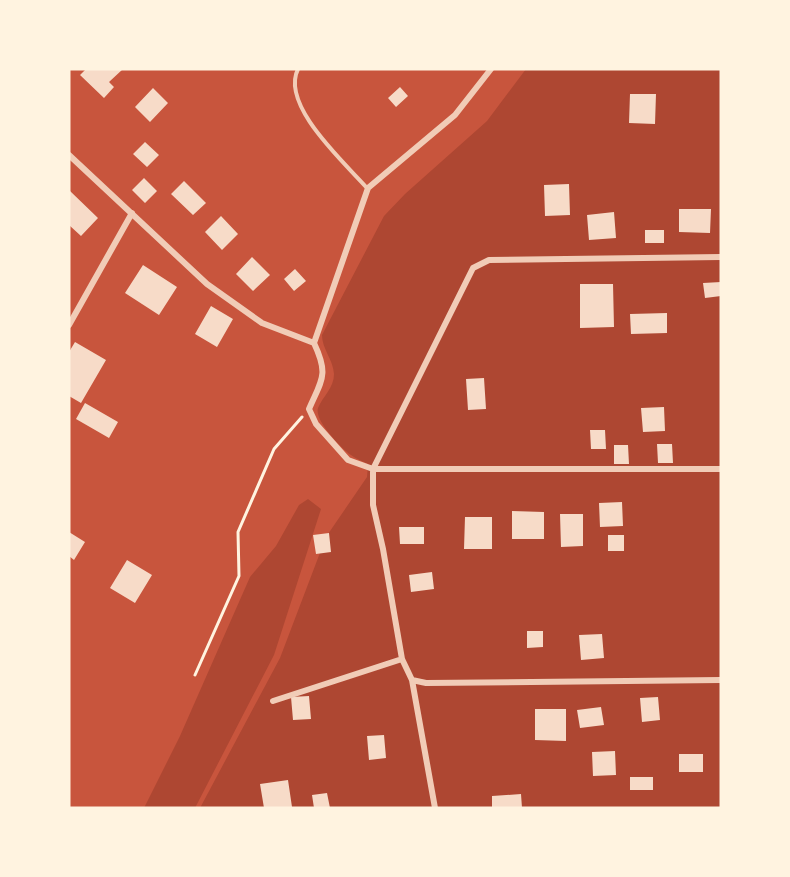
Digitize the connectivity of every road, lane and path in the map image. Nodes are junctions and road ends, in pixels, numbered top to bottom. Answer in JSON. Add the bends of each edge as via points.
{"nodes":[{"id":1,"x":298,"y":69,"type":"edge"},
{"id":2,"x":491,"y":69,"type":"edge"},
{"id":3,"x":69,"y":155,"type":"edge"},
{"id":4,"x":368,"y":188,"type":"junction"},
{"id":5,"x":132,"y":213,"type":"junction"},
{"id":6,"x":721,"y":257,"type":"edge"},
{"id":7,"x":69,"y":325,"type":"edge"},
{"id":8,"x":314,"y":343,"type":"junction"},
{"id":9,"x":309,"y":409,"type":"junction"},
{"id":10,"x":373,"y":469,"type":"junction"},
{"id":11,"x":721,"y":469,"type":"edge"},
{"id":12,"x":402,"y":659,"type":"junction"},
{"id":13,"x":195,"y":675,"type":"dead end"},
{"id":14,"x":412,"y":680,"type":"junction"},
{"id":15,"x":721,"y":680,"type":"edge"},
{"id":16,"x":273,"y":701,"type":"dead end"},
{"id":17,"x":435,"y":808,"type":"edge"}],
"edges":[{"from":1,"to":4,"type":"lane","via":[[293,79],[299,106],[318,134]]},
{"from":2,"to":4,"type":"street","via":[[455,115]]},
{"from":3,"to":5,"type":"street"},
{"from":4,"to":8,"type":"street"},
{"from":5,"to":7,"type":"street"},
{"from":5,"to":8,"type":"street","via":[[216,291],[262,323]]},
{"from":6,"to":10,"type":"street","via":[[489,260],[473,268]]},
{"from":8,"to":9,"type":"street","via":[[323,362],[323,377]]},
{"from":9,"to":10,"type":"street","via":[[316,424],[348,460]]},
{"from":9,"to":13,"type":"path","via":[[274,449],[238,532],[238,576]]},
{"from":10,"to":11,"type":"street"},
{"from":10,"to":12,"type":"street","via":[[373,505]]},
{"from":12,"to":14,"type":"street"},
{"from":12,"to":16,"type":"street"},
{"from":14,"to":15,"type":"street"},
{"from":14,"to":17,"type":"street"}]}
